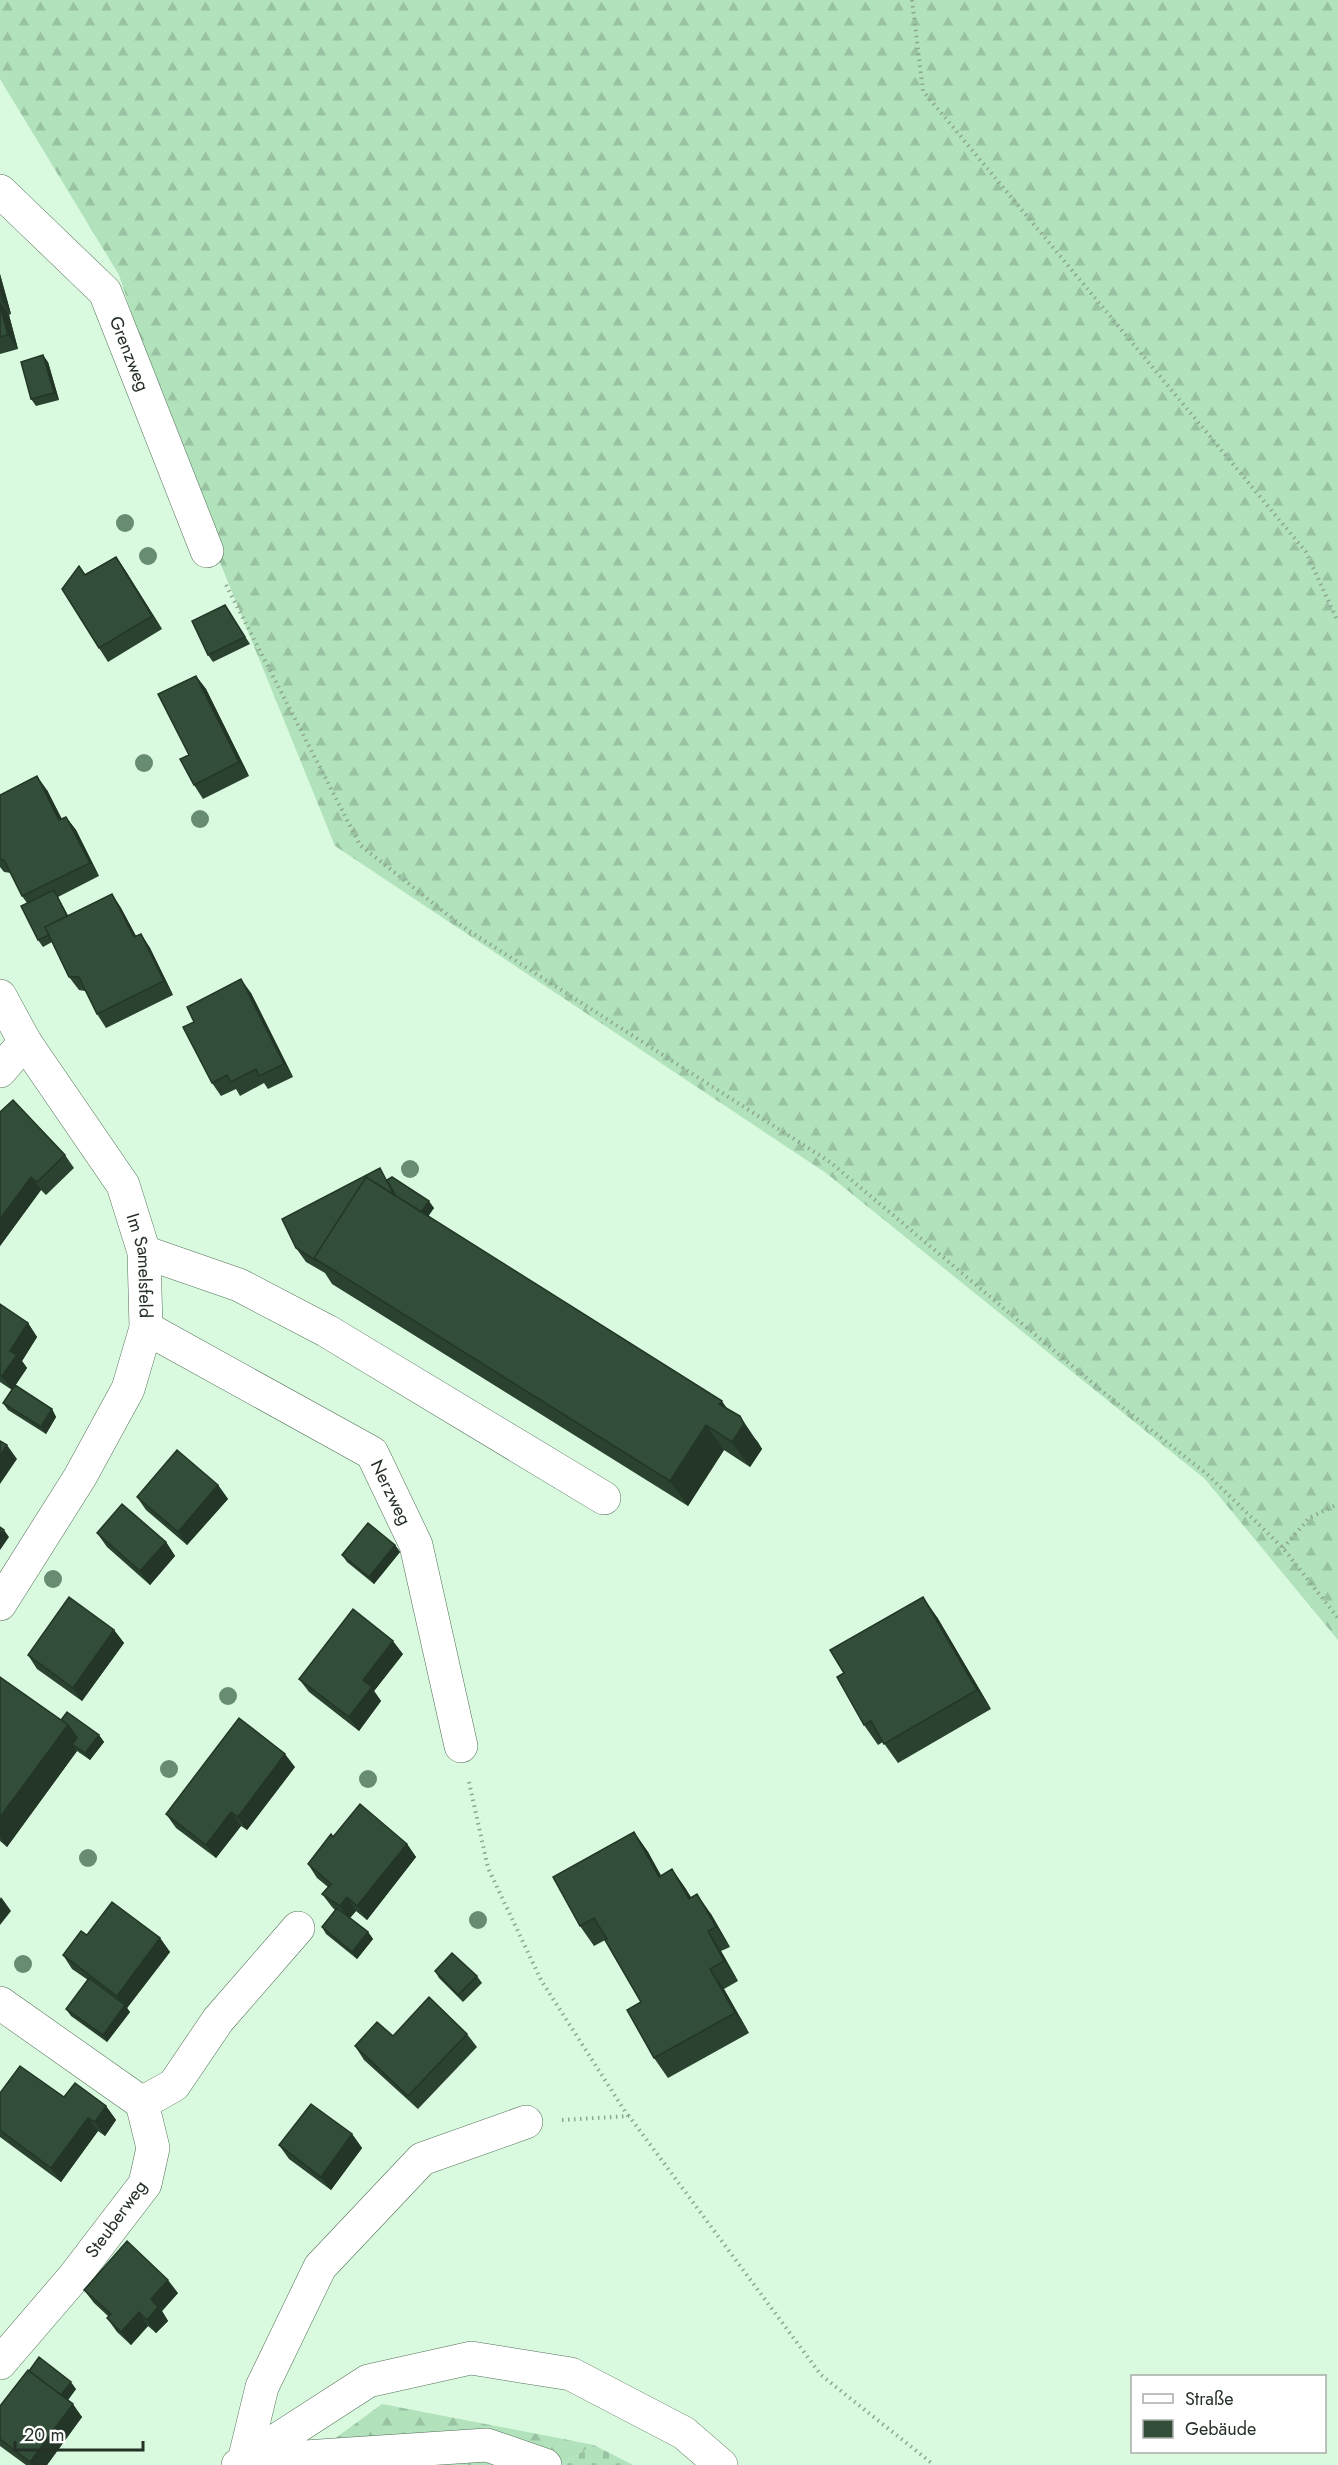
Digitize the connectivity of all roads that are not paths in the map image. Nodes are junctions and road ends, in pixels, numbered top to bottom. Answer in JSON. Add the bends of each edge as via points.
{"nodes":[{"id":1,"x":0,"y":191,"type":"edge"},
{"id":2,"x":207,"y":551,"type":"road end"},
{"id":3,"x":1,"y":1003,"type":"edge"},
{"id":4,"x":25,"y":1042,"type":"junction"},
{"id":5,"x":0,"y":1071,"type":"edge"},
{"id":6,"x":144,"y":1252,"type":"junction"},
{"id":7,"x":146,"y":1328,"type":"junction"},
{"id":8,"x":604,"y":1498,"type":"dead end"},
{"id":9,"x":0,"y":1604,"type":"edge"},
{"id":10,"x":461,"y":1746,"type":"road end"},
{"id":11,"x":298,"y":1928,"type":"dead end"},
{"id":12,"x":0,"y":2003,"type":"edge"},
{"id":13,"x":142,"y":2103,"type":"junction"},
{"id":14,"x":526,"y":2122,"type":"road end"},
{"id":15,"x":0,"y":2364,"type":"edge"},
{"id":16,"x":241,"y":2463,"type":"edge"},
{"id":17,"x":545,"y":2465,"type":"edge"},
{"id":18,"x":721,"y":2465,"type":"edge"}],
"edges":[{"from":1,"to":2,"type":"street","name":"Grenzweg","via":[[105,292]]},
{"from":3,"to":4,"type":"street","name":"Im Samelsfeld"},
{"from":4,"to":5,"type":"street"},
{"from":4,"to":6,"type":"street","name":"Im Samelsfeld","via":[[123,1185]]},
{"from":6,"to":7,"type":"street","name":"Im Samelsfeld"},
{"from":6,"to":8,"type":"street","via":[[239,1285],[327,1331]]},
{"from":7,"to":9,"type":"street","name":"Im Samelsfeld","via":[[128,1389],[80,1477]]},
{"from":7,"to":10,"type":"street","name":"Nerzweg","via":[[372,1453],[416,1545]]},
{"from":11,"to":13,"type":"street","via":[[218,2020],[174,2085]]},
{"from":12,"to":13,"type":"street"},
{"from":13,"to":15,"type":"street","name":"Steuberweg","via":[[153,2148],[145,2184]]},
{"from":14,"to":16,"type":"street","via":[[422,2159],[320,2267],[262,2387]]},
{"from":16,"to":17,"type":"street","via":[[487,2445]]},
{"from":16,"to":18,"type":"street","via":[[368,2381],[471,2358],[571,2374],[684,2433]]}]}
